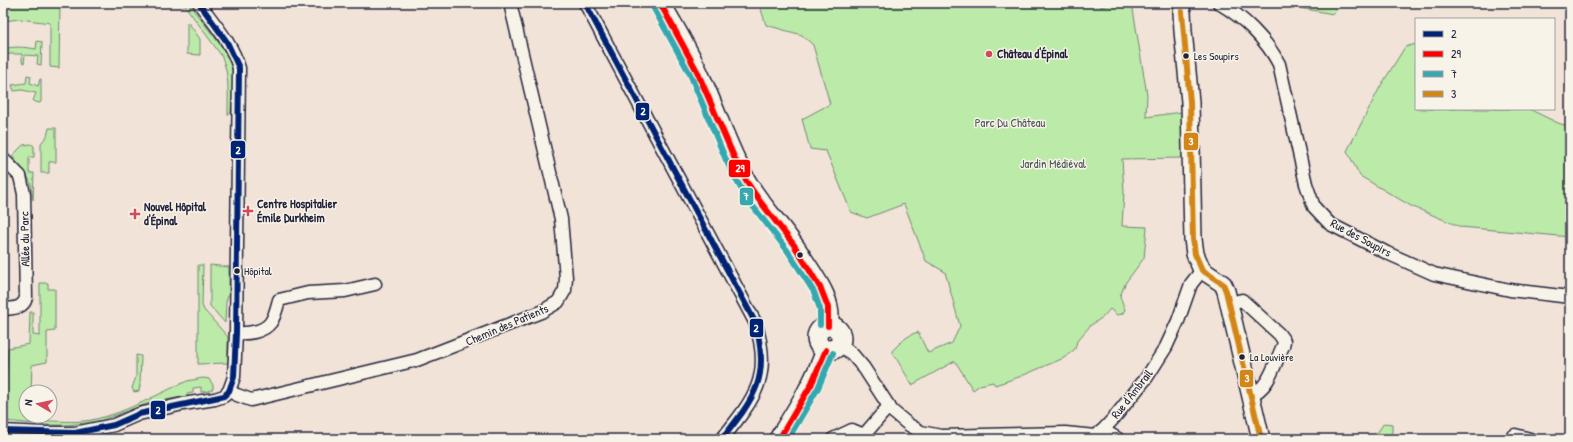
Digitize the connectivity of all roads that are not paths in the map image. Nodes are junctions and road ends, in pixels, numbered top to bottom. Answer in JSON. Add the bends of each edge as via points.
{"nodes":[{"id":1,"x":199,"y":3,"type":"edge"},
{"id":2,"x":510,"y":3,"type":"edge"},
{"id":3,"x":585,"y":3,"type":"edge"},
{"id":4,"x":660,"y":3,"type":"edge"},
{"id":5,"x":1219,"y":3,"type":"edge"},
{"id":6,"x":1183,"y":6,"type":"edge"},
{"id":7,"x":3,"y":160,"type":"edge"},
{"id":8,"x":1202,"y":270,"type":"junction"},
{"id":9,"x":375,"y":284,"type":"dead end"},
{"id":10,"x":1570,"y":297,"type":"edge"},
{"id":11,"x":1230,"y":303,"type":"junction"},
{"id":12,"x":3,"y":309,"type":"edge"},
{"id":13,"x":236,"y":333,"type":"junction"},
{"id":14,"x":832,"y":347,"type":"junction"},
{"id":15,"x":229,"y":391,"type":"junction"},
{"id":16,"x":1250,"y":395,"type":"junction"},
{"id":17,"x":889,"y":406,"type":"junction"},
{"id":18,"x":3,"y":431,"type":"edge"},
{"id":19,"x":1098,"y":435,"type":"edge"},
{"id":20,"x":864,"y":437,"type":"edge"},
{"id":21,"x":996,"y":437,"type":"edge"},
{"id":22,"x":941,"y":438,"type":"edge"},
{"id":23,"x":722,"y":439,"type":"edge"},
{"id":24,"x":779,"y":439,"type":"edge"},
{"id":25,"x":833,"y":439,"type":"edge"},
{"id":26,"x":1118,"y":439,"type":"edge"},
{"id":27,"x":1261,"y":439,"type":"edge"},
{"id":28,"x":1510,"y":439,"type":"edge"},
{"id":29,"x":1530,"y":439,"type":"edge"}],
"edges":[{"from":1,"to":13,"type":"street","via":[[226,38],[236,56],[239,68]]},
{"from":2,"to":15,"type":"street","name":"Chemin des Patients","via":[[561,219],[566,278],[565,290],[558,302],[541,312],[417,360],[251,400]]},
{"from":3,"to":23,"type":"street","via":[[755,322],[762,348],[757,389],[751,402]]},
{"from":4,"to":14,"type":"main road","via":[[685,45],[746,181],[816,280],[828,305],[830,318],[828,326],[821,330],[817,337],[818,343]]},
{"from":5,"to":10,"type":"street","name":"Rue des Soupirs","via":[[1248,24],[1274,54],[1279,64],[1306,184],[1314,207],[1330,224],[1434,274],[1510,290]]},
{"from":6,"to":8,"type":"main road","via":[[1190,102],[1193,239],[1195,254]]},
{"from":7,"to":12,"type":"street","name":"Allée du Parc","via":[[20,176],[24,194],[26,298],[21,307]]},
{"from":8,"to":11,"type":"main road","via":[[1223,284]]},
{"from":8,"to":19,"type":"street","name":"Rue d'Ambrail","via":[[1191,284],[1166,347],[1114,418]]},
{"from":9,"to":13,"type":"street","via":[[279,300],[271,322],[260,331]]},
{"from":11,"to":16,"type":"main road"},
{"from":11,"to":16,"type":"street","via":[[1242,300],[1284,341],[1265,385],[1258,393]]},
{"from":13,"to":15,"type":"street","via":[[234,377]]},
{"from":14,"to":17,"type":"street","via":[[852,354]]},
{"from":14,"to":24,"type":"main road"},
{"from":15,"to":18,"type":"street","via":[[215,400],[139,414],[114,425],[75,433]]},
{"from":16,"to":27,"type":"main road"},
{"from":17,"to":20,"type":"street"},
{"from":17,"to":22,"type":"street","via":[[909,425]]},
{"from":19,"to":21,"type":"street","via":[[1064,433]]},
{"from":19,"to":26,"type":"street"},
{"from":20,"to":25,"type":"street","via":[[852,430]]},
{"from":21,"to":22,"type":"street"},
{"from":28,"to":29,"type":"street","via":[[1516,435]]}]}
